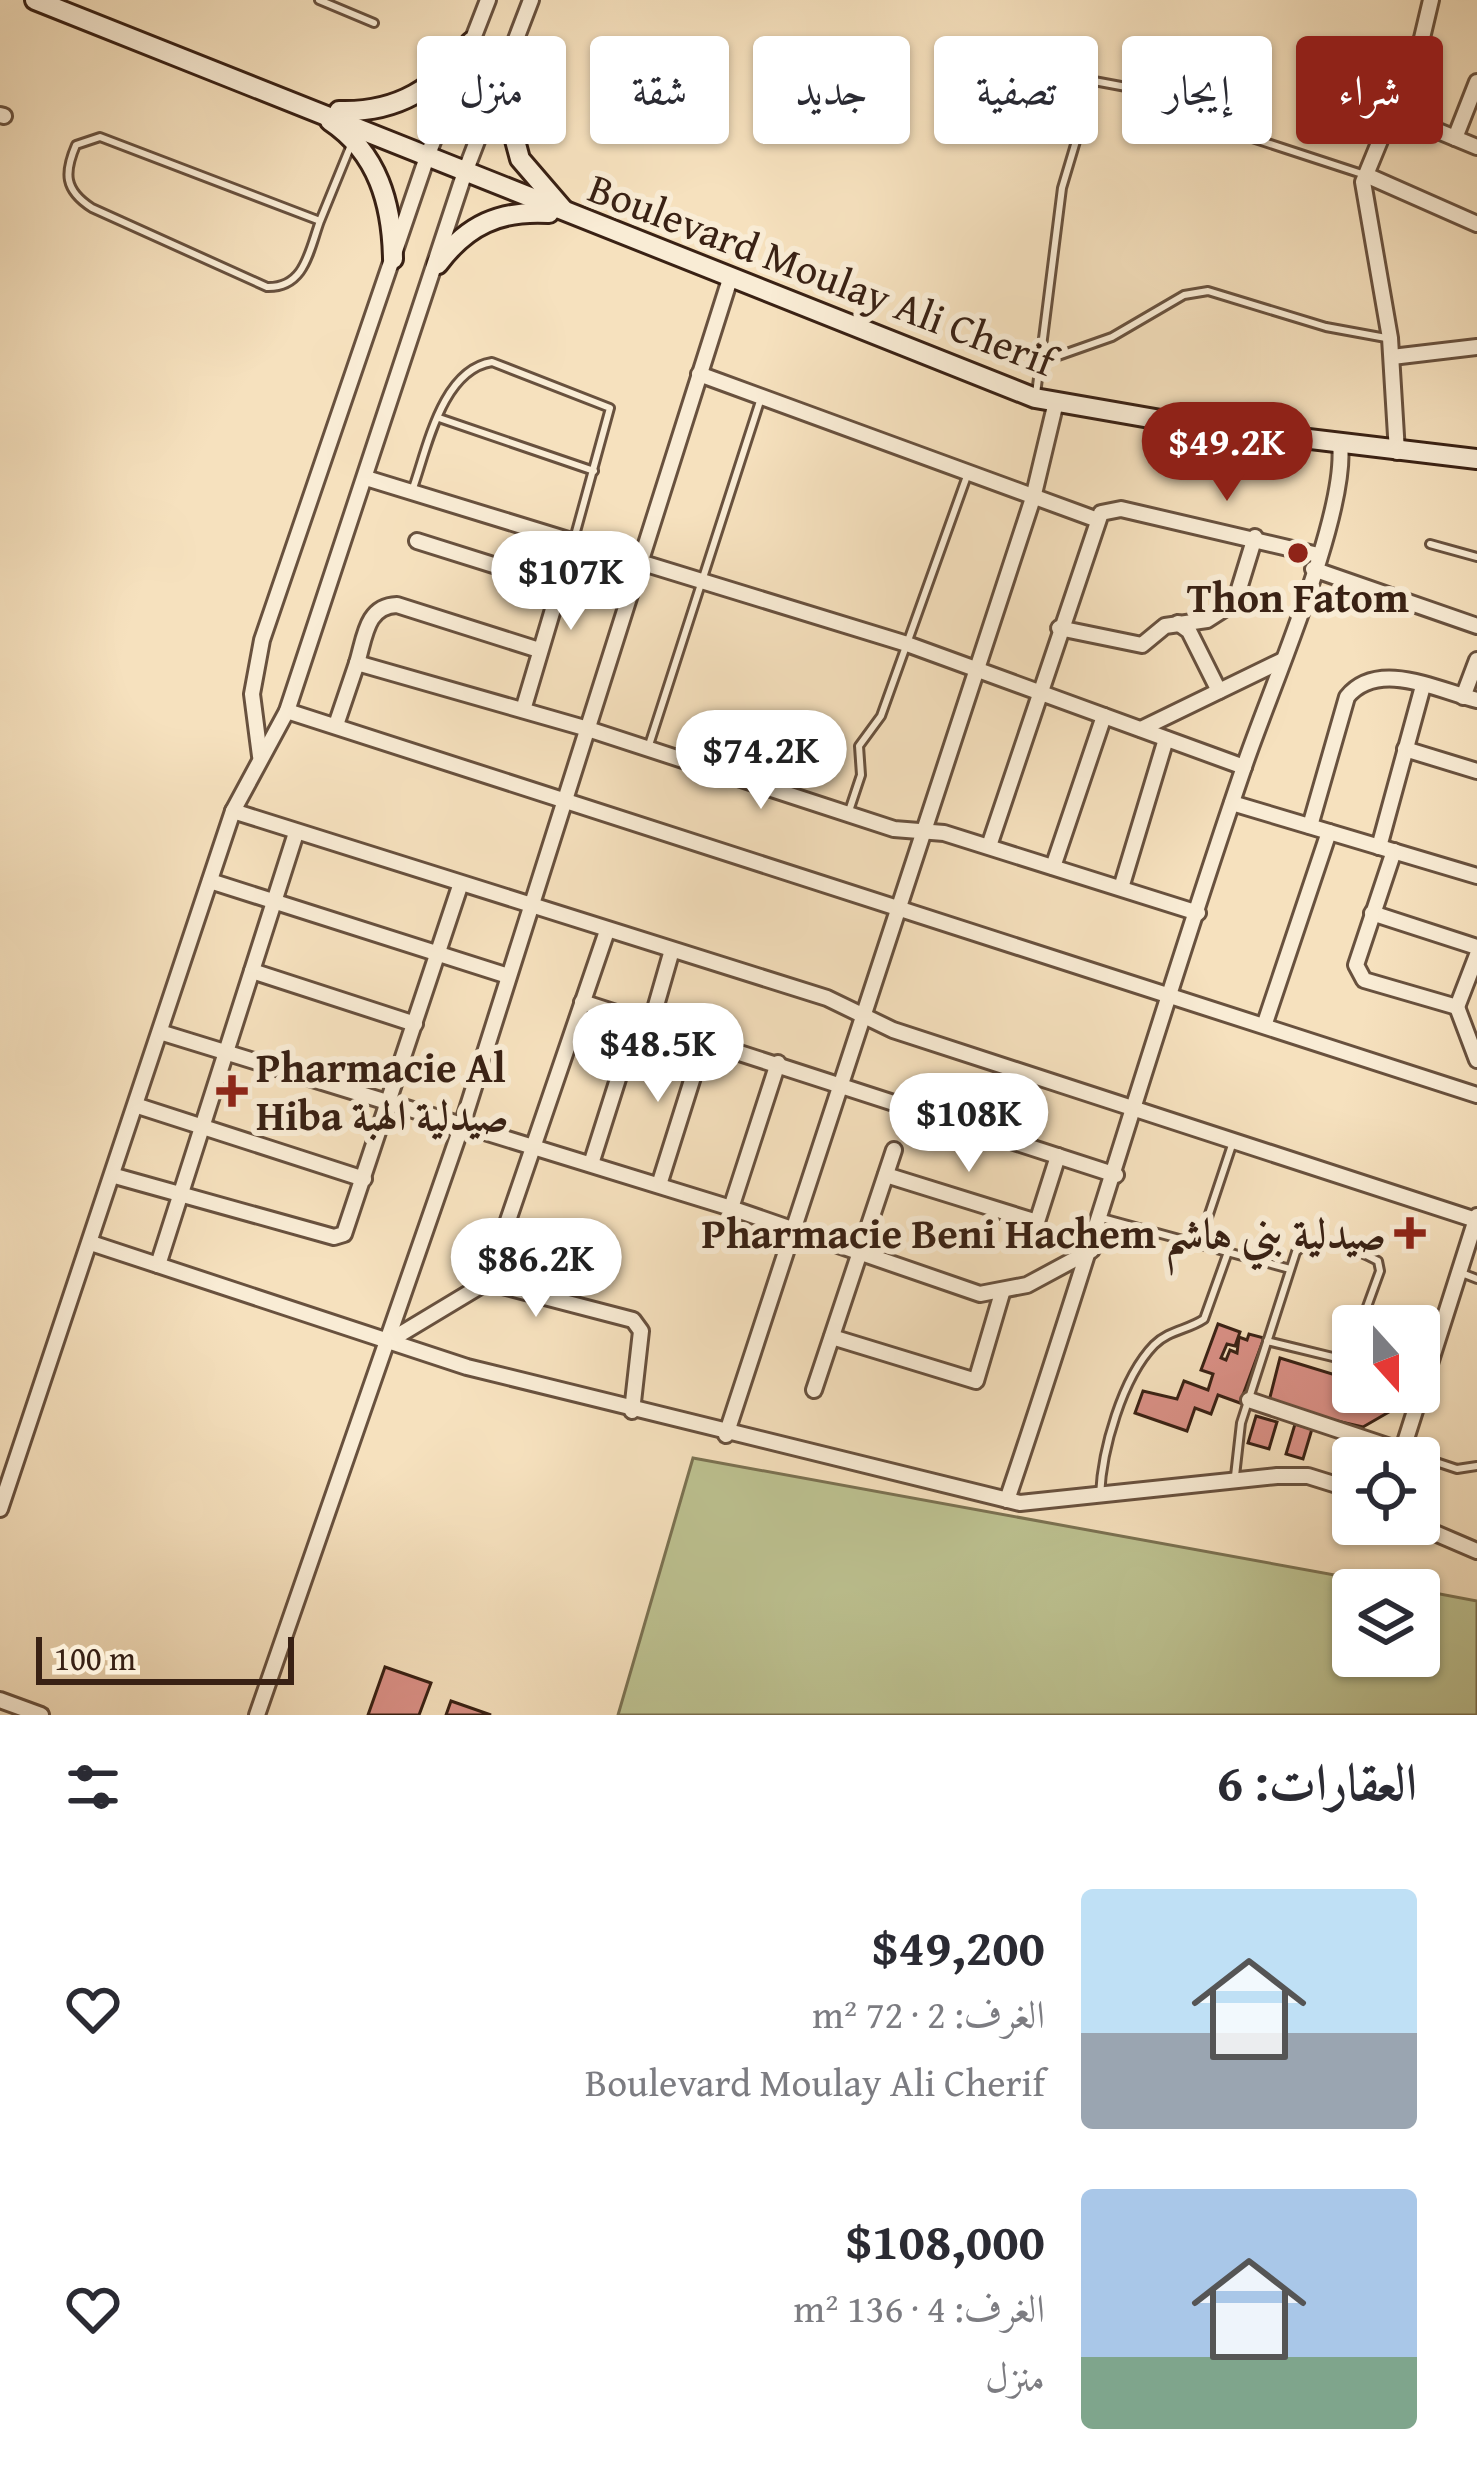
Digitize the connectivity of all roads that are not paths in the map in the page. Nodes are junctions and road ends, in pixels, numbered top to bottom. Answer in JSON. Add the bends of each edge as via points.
{"nodes":[{"id":1,"x":35,"y":0,"type":"edge"},
{"id":2,"x":320,"y":0,"type":"edge"},
{"id":3,"x":488,"y":0,"type":"edge"},
{"id":4,"x":531,"y":0,"type":"edge"},
{"id":5,"x":1431,"y":0,"type":"edge"},
{"id":6,"x":65,"y":5,"type":"edge"},
{"id":7,"x":374,"y":22,"type":"dead end"},
{"id":8,"x":473,"y":36,"type":"edge"},
{"id":9,"x":518,"y":36,"type":"edge"},
{"id":10,"x":1418,"y":36,"type":"edge"},
{"id":11,"x":1477,"y":82,"type":"edge"},
{"id":12,"x":417,"y":90,"type":"edge"},
{"id":13,"x":303,"y":104,"type":"junction"},
{"id":14,"x":356,"y":133,"type":"junction"},
{"id":15,"x":1443,"y":133,"type":"edge"},
{"id":16,"x":1455,"y":138,"type":"junction"},
{"id":17,"x":432,"y":144,"type":"edge"},
{"id":18,"x":476,"y":144,"type":"edge"},
{"id":19,"x":516,"y":144,"type":"edge"},
{"id":20,"x":1378,"y":144,"type":"edge"},
{"id":21,"x":1477,"y":147,"type":"edge"},
{"id":22,"x":427,"y":158,"type":"junction"},
{"id":23,"x":464,"y":175,"type":"junction"},
{"id":24,"x":1366,"y":175,"type":"junction"},
{"id":25,"x":571,"y":216,"type":"junction"},
{"id":26,"x":320,"y":221,"type":"junction"},
{"id":27,"x":1477,"y":224,"type":"edge"},
{"id":28,"x":393,"y":259,"type":"junction"},
{"id":29,"x":438,"y":264,"type":"junction"},
{"id":30,"x":730,"y":279,"type":"junction"},
{"id":31,"x":1390,"y":338,"type":"junction"},
{"id":32,"x":1477,"y":346,"type":"edge"},
{"id":33,"x":1391,"y":357,"type":"junction"},
{"id":34,"x":1040,"y":362,"type":"junction"},
{"id":35,"x":699,"y":374,"type":"junction"},
{"id":36,"x":762,"y":394,"type":"junction"},
{"id":37,"x":1045,"y":400,"type":"junction"},
{"id":38,"x":439,"y":418,"type":"junction"},
{"id":39,"x":1340,"y":444,"type":"junction"},
{"id":40,"x":1397,"y":452,"type":"junction"},
{"id":41,"x":1477,"y":459,"type":"edge"},
{"id":42,"x":594,"y":471,"type":"junction"},
{"id":43,"x":968,"y":473,"type":"junction"},
{"id":44,"x":366,"y":478,"type":"junction"},
{"id":45,"x":412,"y":491,"type":"junction"},
{"id":46,"x":1034,"y":498,"type":"junction"},
{"id":47,"x":1095,"y":519,"type":"junction"},
{"id":48,"x":1255,"y":537,"type":"junction"},
{"id":49,"x":417,"y":541,"type":"dead end"},
{"id":50,"x":573,"y":542,"type":"junction"},
{"id":51,"x":1430,"y":544,"type":"dead end"},
{"id":52,"x":1477,"y":557,"type":"edge"},
{"id":53,"x":640,"y":561,"type":"junction"},
{"id":54,"x":1315,"y":562,"type":"junction"},
{"id":55,"x":704,"y":581,"type":"junction"},
{"id":56,"x":560,"y":586,"type":"junction"},
{"id":57,"x":1476,"y":621,"type":"edge"},
{"id":58,"x":1178,"y":622,"type":"junction"},
{"id":59,"x":1059,"y":628,"type":"junction"},
{"id":60,"x":907,"y":644,"type":"junction"},
{"id":61,"x":539,"y":650,"type":"junction"},
{"id":62,"x":1477,"y":660,"type":"edge"},
{"id":63,"x":1281,"y":661,"type":"junction"},
{"id":64,"x":357,"y":663,"type":"junction"},
{"id":65,"x":977,"y":669,"type":"junction"},
{"id":66,"x":1423,"y":686,"type":"junction"},
{"id":67,"x":1038,"y":691,"type":"junction"},
{"id":68,"x":1219,"y":691,"type":"junction"},
{"id":69,"x":1470,"y":699,"type":"edge"},
{"id":70,"x":523,"y":710,"type":"junction"},
{"id":71,"x":286,"y":711,"type":"junction"},
{"id":72,"x":1104,"y":716,"type":"junction"},
{"id":73,"x":336,"y":725,"type":"junction"},
{"id":74,"x":588,"y":729,"type":"junction"},
{"id":75,"x":1141,"y":729,"type":"junction"},
{"id":76,"x":1166,"y":739,"type":"junction"},
{"id":77,"x":648,"y":749,"type":"junction"},
{"id":78,"x":1406,"y":749,"type":"junction"},
{"id":79,"x":260,"y":756,"type":"junction"},
{"id":80,"x":1244,"y":767,"type":"junction"},
{"id":81,"x":1477,"y":771,"type":"edge"},
{"id":82,"x":565,"y":800,"type":"junction"},
{"id":83,"x":1232,"y":803,"type":"junction"},
{"id":84,"x":233,"y":811,"type":"junction"},
{"id":85,"x":848,"y":814,"type":"junction"},
{"id":86,"x":1310,"y":826,"type":"junction"},
{"id":87,"x":925,"y":831,"type":"junction"},
{"id":88,"x":1328,"y":832,"type":"junction"},
{"id":89,"x":296,"y":833,"type":"junction"},
{"id":90,"x":989,"y":846,"type":"junction"},
{"id":91,"x":1386,"y":849,"type":"junction"},
{"id":92,"x":1053,"y":867,"type":"junction"},
{"id":93,"x":1477,"y":876,"type":"edge"},
{"id":94,"x":210,"y":881,"type":"junction"},
{"id":95,"x":460,"y":886,"type":"junction"},
{"id":96,"x":1121,"y":888,"type":"junction"},
{"id":97,"x":274,"y":901,"type":"junction"},
{"id":98,"x":897,"y":906,"type":"junction"},
{"id":99,"x":527,"y":908,"type":"junction"},
{"id":100,"x":1198,"y":913,"type":"junction"},
{"id":101,"x":1372,"y":913,"type":"junction"},
{"id":102,"x":607,"y":931,"type":"junction"},
{"id":103,"x":672,"y":950,"type":"junction"},
{"id":104,"x":1477,"y":951,"type":"edge"},
{"id":105,"x":438,"y":953,"type":"junction"},
{"id":106,"x":252,"y":971,"type":"junction"},
{"id":107,"x":505,"y":975,"type":"junction"},
{"id":108,"x":1174,"y":994,"type":"junction"},
{"id":109,"x":582,"y":1002,"type":"junction"},
{"id":110,"x":1457,"y":1007,"type":"junction"},
{"id":111,"x":861,"y":1013,"type":"junction"},
{"id":112,"x":644,"y":1021,"type":"junction"},
{"id":113,"x":1265,"y":1023,"type":"junction"},
{"id":114,"x":415,"y":1024,"type":"junction"},
{"id":115,"x":163,"y":1033,"type":"junction"},
{"id":116,"x":705,"y":1039,"type":"junction"},
{"id":117,"x":226,"y":1052,"type":"junction"},
{"id":118,"x":1477,"y":1060,"type":"edge"},
{"id":119,"x":778,"y":1063,"type":"junction"},
{"id":120,"x":838,"y":1086,"type":"junction"},
{"id":121,"x":1477,"y":1095,"type":"edge"},
{"id":122,"x":390,"y":1101,"type":"junction"},
{"id":123,"x":138,"y":1106,"type":"junction"},
{"id":124,"x":1135,"y":1111,"type":"junction"},
{"id":125,"x":462,"y":1125,"type":"junction"},
{"id":126,"x":202,"y":1127,"type":"junction"},
{"id":127,"x":1233,"y":1142,"type":"junction"},
{"id":128,"x":533,"y":1146,"type":"junction"},
{"id":129,"x":894,"y":1150,"type":"dead end"},
{"id":130,"x":1058,"y":1156,"type":"junction"},
{"id":131,"x":591,"y":1164,"type":"junction"},
{"id":132,"x":886,"y":1175,"type":"junction"},
{"id":133,"x":1116,"y":1175,"type":"junction"},
{"id":134,"x":115,"y":1176,"type":"junction"},
{"id":135,"x":364,"y":1179,"type":"junction"},
{"id":136,"x":659,"y":1185,"type":"junction"},
{"id":137,"x":181,"y":1196,"type":"junction"},
{"id":138,"x":731,"y":1208,"type":"junction"},
{"id":139,"x":1102,"y":1218,"type":"junction"},
{"id":140,"x":1476,"y":1218,"type":"edge"},
{"id":141,"x":793,"y":1231,"type":"junction"},
{"id":142,"x":91,"y":1243,"type":"junction"},
{"id":143,"x":1199,"y":1244,"type":"junction"},
{"id":144,"x":1092,"y":1250,"type":"junction"},
{"id":145,"x":1228,"y":1252,"type":"junction"},
{"id":146,"x":859,"y":1255,"type":"junction"},
{"id":147,"x":158,"y":1265,"type":"junction"},
{"id":148,"x":1291,"y":1269,"type":"junction"},
{"id":149,"x":1459,"y":1273,"type":"junction"},
{"id":150,"x":1477,"y":1279,"type":"edge"},
{"id":151,"x":487,"y":1282,"type":"junction"},
{"id":152,"x":1002,"y":1293,"type":"junction"},
{"id":153,"x":1368,"y":1305,"type":"edge"},
{"id":154,"x":1440,"y":1332,"type":"edge"},
{"id":155,"x":832,"y":1337,"type":"junction"},
{"id":156,"x":389,"y":1341,"type":"junction"},
{"id":157,"x":1268,"y":1341,"type":"junction"},
{"id":158,"x":1332,"y":1357,"type":"edge"},
{"id":159,"x":814,"y":1390,"type":"dead end"},
{"id":160,"x":1249,"y":1400,"type":"junction"},
{"id":161,"x":632,"y":1411,"type":"junction"},
{"id":162,"x":726,"y":1435,"type":"junction"},
{"id":163,"x":1353,"y":1437,"type":"edge"},
{"id":164,"x":1440,"y":1465,"type":"edge"},
{"id":165,"x":1477,"y":1466,"type":"edge"},
{"id":166,"x":1235,"y":1480,"type":"junction"},
{"id":167,"x":1332,"y":1483,"type":"edge"},
{"id":168,"x":1100,"y":1496,"type":"junction"},
{"id":169,"x":1007,"y":1500,"type":"junction"},
{"id":170,"x":0,"y":1509,"type":"edge"},
{"id":171,"x":1440,"y":1535,"type":"edge"},
{"id":172,"x":1477,"y":1551,"type":"edge"},
{"id":173,"x":0,"y":1700,"type":"edge"},
{"id":174,"x":41,"y":1715,"type":"edge"},
{"id":175,"x":257,"y":1715,"type":"edge"}],
"edges":[{"from":1,"to":6,"type":"main road","name":"Boulevard Moulay Ali Cherif"},
{"from":2,"to":7,"type":"lane"},
{"from":3,"to":8,"type":"street"},
{"from":4,"to":9,"type":"street"},
{"from":5,"to":10,"type":"street"},
{"from":6,"to":13,"type":"main road","name":"Boulevard Moulay Ali Cherif"},
{"from":11,"to":16,"type":"street"},
{"from":12,"to":13,"type":"main road","via":[[394,105],[344,111]]},
{"from":13,"to":14,"type":"main road","name":"Boulevard Moulay Ali Cherif"},
{"from":14,"to":22,"type":"main road","name":"Boulevard Moulay Ali Cherif"},
{"from":14,"to":26,"type":"lane"},
{"from":14,"to":28,"type":"main road","via":[[384,187]]},
{"from":15,"to":16,"type":"street"},
{"from":16,"to":21,"type":"street"},
{"from":17,"to":22,"type":"street"},
{"from":18,"to":23,"type":"street"},
{"from":19,"to":25,"type":"main road"},
{"from":20,"to":24,"type":"street"},
{"from":22,"to":23,"type":"main road","name":"Boulevard Moulay Ali Cherif"},
{"from":22,"to":28,"type":"street"},
{"from":23,"to":25,"type":"main road","name":"Boulevard Moulay Ali Cherif"},
{"from":23,"to":29,"type":"street"},
{"from":24,"to":27,"type":"street"},
{"from":24,"to":31,"type":"street"},
{"from":24,"to":34,"type":"lane","via":[[1197,120],[1137,88],[1094,81],[1062,188]]},
{"from":25,"to":29,"type":"main road","via":[[497,216]]},
{"from":25,"to":30,"type":"main road","name":"Boulevard Moulay Ali Cherif"},
{"from":26,"to":26,"type":"lane","via":[[100,137],[76,145],[66,173],[92,208],[267,287],[298,277]]},
{"from":28,"to":79,"type":"street","via":[[257,658]]},
{"from":29,"to":44,"type":"street"},
{"from":30,"to":35,"type":"street"},
{"from":30,"to":37,"type":"main road","name":"Boulevard Moulay Ali Cherif"},
{"from":31,"to":33,"type":"street"},
{"from":31,"to":34,"type":"lane","via":[[1208,291]]},
{"from":32,"to":33,"type":"street"},
{"from":33,"to":40,"type":"street"},
{"from":34,"to":37,"type":"lane"},
{"from":35,"to":36,"type":"street"},
{"from":35,"to":53,"type":"street"},
{"from":36,"to":43,"type":"street"},
{"from":36,"to":55,"type":"lane"},
{"from":37,"to":39,"type":"main road","name":"Boulevard Moulay Ali Cherif"},
{"from":37,"to":46,"type":"street"},
{"from":38,"to":42,"type":"lane"},
{"from":38,"to":42,"type":"lane","via":[[458,382],[492,362],[610,407]]},
{"from":38,"to":45,"type":"lane"},
{"from":39,"to":40,"type":"main road","name":"Boulevard Moulay Ali Cherif"},
{"from":39,"to":54,"type":"street","via":[[1340,485]]},
{"from":40,"to":41,"type":"main road","name":"Boulevard Moulay Ali Cherif"},
{"from":42,"to":50,"type":"lane"},
{"from":43,"to":46,"type":"street"},
{"from":43,"to":60,"type":"lane"},
{"from":44,"to":45,"type":"street"},
{"from":44,"to":71,"type":"street"},
{"from":45,"to":50,"type":"street"},
{"from":46,"to":47,"type":"street"},
{"from":46,"to":65,"type":"street"},
{"from":47,"to":48,"type":"street","via":[[1121,508]]},
{"from":47,"to":59,"type":"street"},
{"from":48,"to":54,"type":"street"},
{"from":48,"to":58,"type":"street","via":[[1234,602],[1207,620]]},
{"from":49,"to":56,"type":"street"},
{"from":50,"to":53,"type":"street"},
{"from":50,"to":56,"type":"street"},
{"from":51,"to":52,"type":"lane"},
{"from":53,"to":55,"type":"street"},
{"from":53,"to":74,"type":"street"},
{"from":54,"to":57,"type":"street"},
{"from":54,"to":63,"type":"street"},
{"from":55,"to":60,"type":"street"},
{"from":55,"to":77,"type":"lane"},
{"from":56,"to":61,"type":"street"},
{"from":58,"to":59,"type":"street","via":[[1142,645]]},
{"from":58,"to":68,"type":"street"},
{"from":59,"to":67,"type":"street"},
{"from":60,"to":65,"type":"street"},
{"from":60,"to":85,"type":"lane","via":[[880,716],[859,746],[861,776]]},
{"from":61,"to":64,"type":"street","via":[[383,605]]},
{"from":61,"to":70,"type":"street"},
{"from":62,"to":69,"type":"street"},
{"from":63,"to":68,"type":"street"},
{"from":63,"to":80,"type":"street"},
{"from":64,"to":70,"type":"street"},
{"from":64,"to":73,"type":"street"},
{"from":65,"to":67,"type":"street"},
{"from":65,"to":87,"type":"street"},
{"from":66,"to":69,"type":"street"},
{"from":66,"to":78,"type":"street"},
{"from":66,"to":86,"type":"street","via":[[1370,677],[1347,697]]},
{"from":67,"to":72,"type":"street"},
{"from":67,"to":90,"type":"street"},
{"from":68,"to":75,"type":"street"},
{"from":70,"to":74,"type":"street"},
{"from":71,"to":73,"type":"street"},
{"from":71,"to":79,"type":"street"},
{"from":72,"to":75,"type":"street"},
{"from":72,"to":92,"type":"street"},
{"from":73,"to":82,"type":"street"},
{"from":74,"to":77,"type":"street"},
{"from":74,"to":82,"type":"street"},
{"from":75,"to":76,"type":"street"},
{"from":76,"to":80,"type":"street"},
{"from":76,"to":96,"type":"street"},
{"from":77,"to":85,"type":"street"},
{"from":78,"to":81,"type":"street"},
{"from":78,"to":91,"type":"street"},
{"from":79,"to":84,"type":"street"},
{"from":80,"to":83,"type":"street"},
{"from":82,"to":98,"type":"street"},
{"from":82,"to":99,"type":"street"},
{"from":83,"to":86,"type":"street"},
{"from":83,"to":100,"type":"street"},
{"from":84,"to":89,"type":"street"},
{"from":84,"to":94,"type":"street"},
{"from":85,"to":87,"type":"street"},
{"from":86,"to":88,"type":"street"},
{"from":87,"to":90,"type":"street"},
{"from":87,"to":98,"type":"street"},
{"from":88,"to":91,"type":"street"},
{"from":88,"to":113,"type":"street"},
{"from":89,"to":95,"type":"street"},
{"from":89,"to":97,"type":"street"},
{"from":90,"to":92,"type":"street"},
{"from":91,"to":93,"type":"street"},
{"from":91,"to":101,"type":"street"},
{"from":92,"to":96,"type":"street"},
{"from":94,"to":97,"type":"street"},
{"from":94,"to":115,"type":"street"},
{"from":95,"to":99,"type":"street"},
{"from":95,"to":105,"type":"street"},
{"from":96,"to":100,"type":"street"},
{"from":97,"to":105,"type":"street"},
{"from":97,"to":106,"type":"street"},
{"from":98,"to":108,"type":"street"},
{"from":98,"to":111,"type":"street"},
{"from":99,"to":102,"type":"street"},
{"from":99,"to":107,"type":"street"},
{"from":100,"to":108,"type":"street"},
{"from":101,"to":104,"type":"street"},
{"from":101,"to":110,"type":"street","via":[[1356,965],[1364,980]]},
{"from":102,"to":103,"type":"street"},
{"from":102,"to":109,"type":"street"},
{"from":103,"to":111,"type":"street"},
{"from":103,"to":112,"type":"street"},
{"from":104,"to":110,"type":"street"},
{"from":105,"to":107,"type":"street"},
{"from":105,"to":114,"type":"street"},
{"from":106,"to":114,"type":"street"},
{"from":106,"to":117,"type":"street"},
{"from":107,"to":125,"type":"street"},
{"from":108,"to":113,"type":"street"},
{"from":108,"to":124,"type":"street"},
{"from":109,"to":112,"type":"street"},
{"from":109,"to":128,"type":"street"},
{"from":110,"to":118,"type":"street"},
{"from":111,"to":120,"type":"street"},
{"from":111,"to":124,"type":"street"},
{"from":112,"to":116,"type":"street"},
{"from":112,"to":131,"type":"street"},
{"from":113,"to":121,"type":"street"},
{"from":114,"to":122,"type":"street"},
{"from":115,"to":117,"type":"street"},
{"from":115,"to":123,"type":"street"},
{"from":116,"to":119,"type":"street"},
{"from":116,"to":136,"type":"street"},
{"from":117,"to":122,"type":"street"},
{"from":117,"to":126,"type":"street"},
{"from":119,"to":120,"type":"street"},
{"from":119,"to":138,"type":"street"},
{"from":120,"to":130,"type":"street"},
{"from":120,"to":141,"type":"street"},
{"from":122,"to":125,"type":"street"},
{"from":122,"to":135,"type":"street"},
{"from":123,"to":126,"type":"street"},
{"from":123,"to":134,"type":"street"},
{"from":124,"to":127,"type":"street"},
{"from":124,"to":133,"type":"street"},
{"from":125,"to":128,"type":"street"},
{"from":125,"to":156,"type":"street"},
{"from":126,"to":135,"type":"street"},
{"from":126,"to":137,"type":"street"},
{"from":127,"to":140,"type":"street"},
{"from":127,"to":143,"type":"lane"},
{"from":128,"to":131,"type":"street"},
{"from":128,"to":151,"type":"street"},
{"from":129,"to":132,"type":"street"},
{"from":130,"to":132,"type":"street","via":[[1037,1222]]},
{"from":130,"to":133,"type":"street"},
{"from":131,"to":136,"type":"street"},
{"from":132,"to":146,"type":"street"},
{"from":133,"to":139,"type":"street"},
{"from":134,"to":137,"type":"street"},
{"from":134,"to":142,"type":"street"},
{"from":135,"to":137,"type":"street","via":[[348,1228],[334,1237]]},
{"from":136,"to":138,"type":"street"},
{"from":137,"to":147,"type":"street"},
{"from":138,"to":141,"type":"street"},
{"from":139,"to":143,"type":"lane"},
{"from":139,"to":144,"type":"street"},
{"from":140,"to":149,"type":"street"},
{"from":141,"to":146,"type":"street"},
{"from":141,"to":162,"type":"street"},
{"from":142,"to":147,"type":"street"},
{"from":142,"to":170,"type":"street"},
{"from":143,"to":145,"type":"lane"},
{"from":144,"to":152,"type":"street"},
{"from":144,"to":169,"type":"street"},
{"from":145,"to":148,"type":"lane"},
{"from":145,"to":168,"type":"lane","via":[[1204,1318],[1154,1345],[1133,1378],[1103,1462]]},
{"from":146,"to":152,"type":"street","via":[[961,1289]]},
{"from":146,"to":155,"type":"street"},
{"from":147,"to":156,"type":"street"},
{"from":148,"to":153,"type":"lane","via":[[1296,1252],[1313,1241],[1374,1258],[1380,1270]]},
{"from":148,"to":157,"type":"lane"},
{"from":149,"to":150,"type":"lane"},
{"from":149,"to":154,"type":"street"},
{"from":151,"to":156,"type":"street"},
{"from":151,"to":161,"type":"street","via":[[633,1320],[641,1331]]},
{"from":152,"to":155,"type":"street","via":[[976,1381]]},
{"from":155,"to":159,"type":"street"},
{"from":156,"to":161,"type":"street"},
{"from":156,"to":175,"type":"street"},
{"from":157,"to":158,"type":"lane"},
{"from":157,"to":160,"type":"lane"},
{"from":160,"to":163,"type":"street"},
{"from":160,"to":166,"type":"lane"},
{"from":161,"to":162,"type":"street"},
{"from":162,"to":169,"type":"street"},
{"from":164,"to":165,"type":"lane"},
{"from":166,"to":167,"type":"street","via":[[1308,1476]]},
{"from":166,"to":168,"type":"street"},
{"from":168,"to":169,"type":"street"},
{"from":171,"to":172,"type":"street"},
{"from":173,"to":174,"type":"street"}]}
